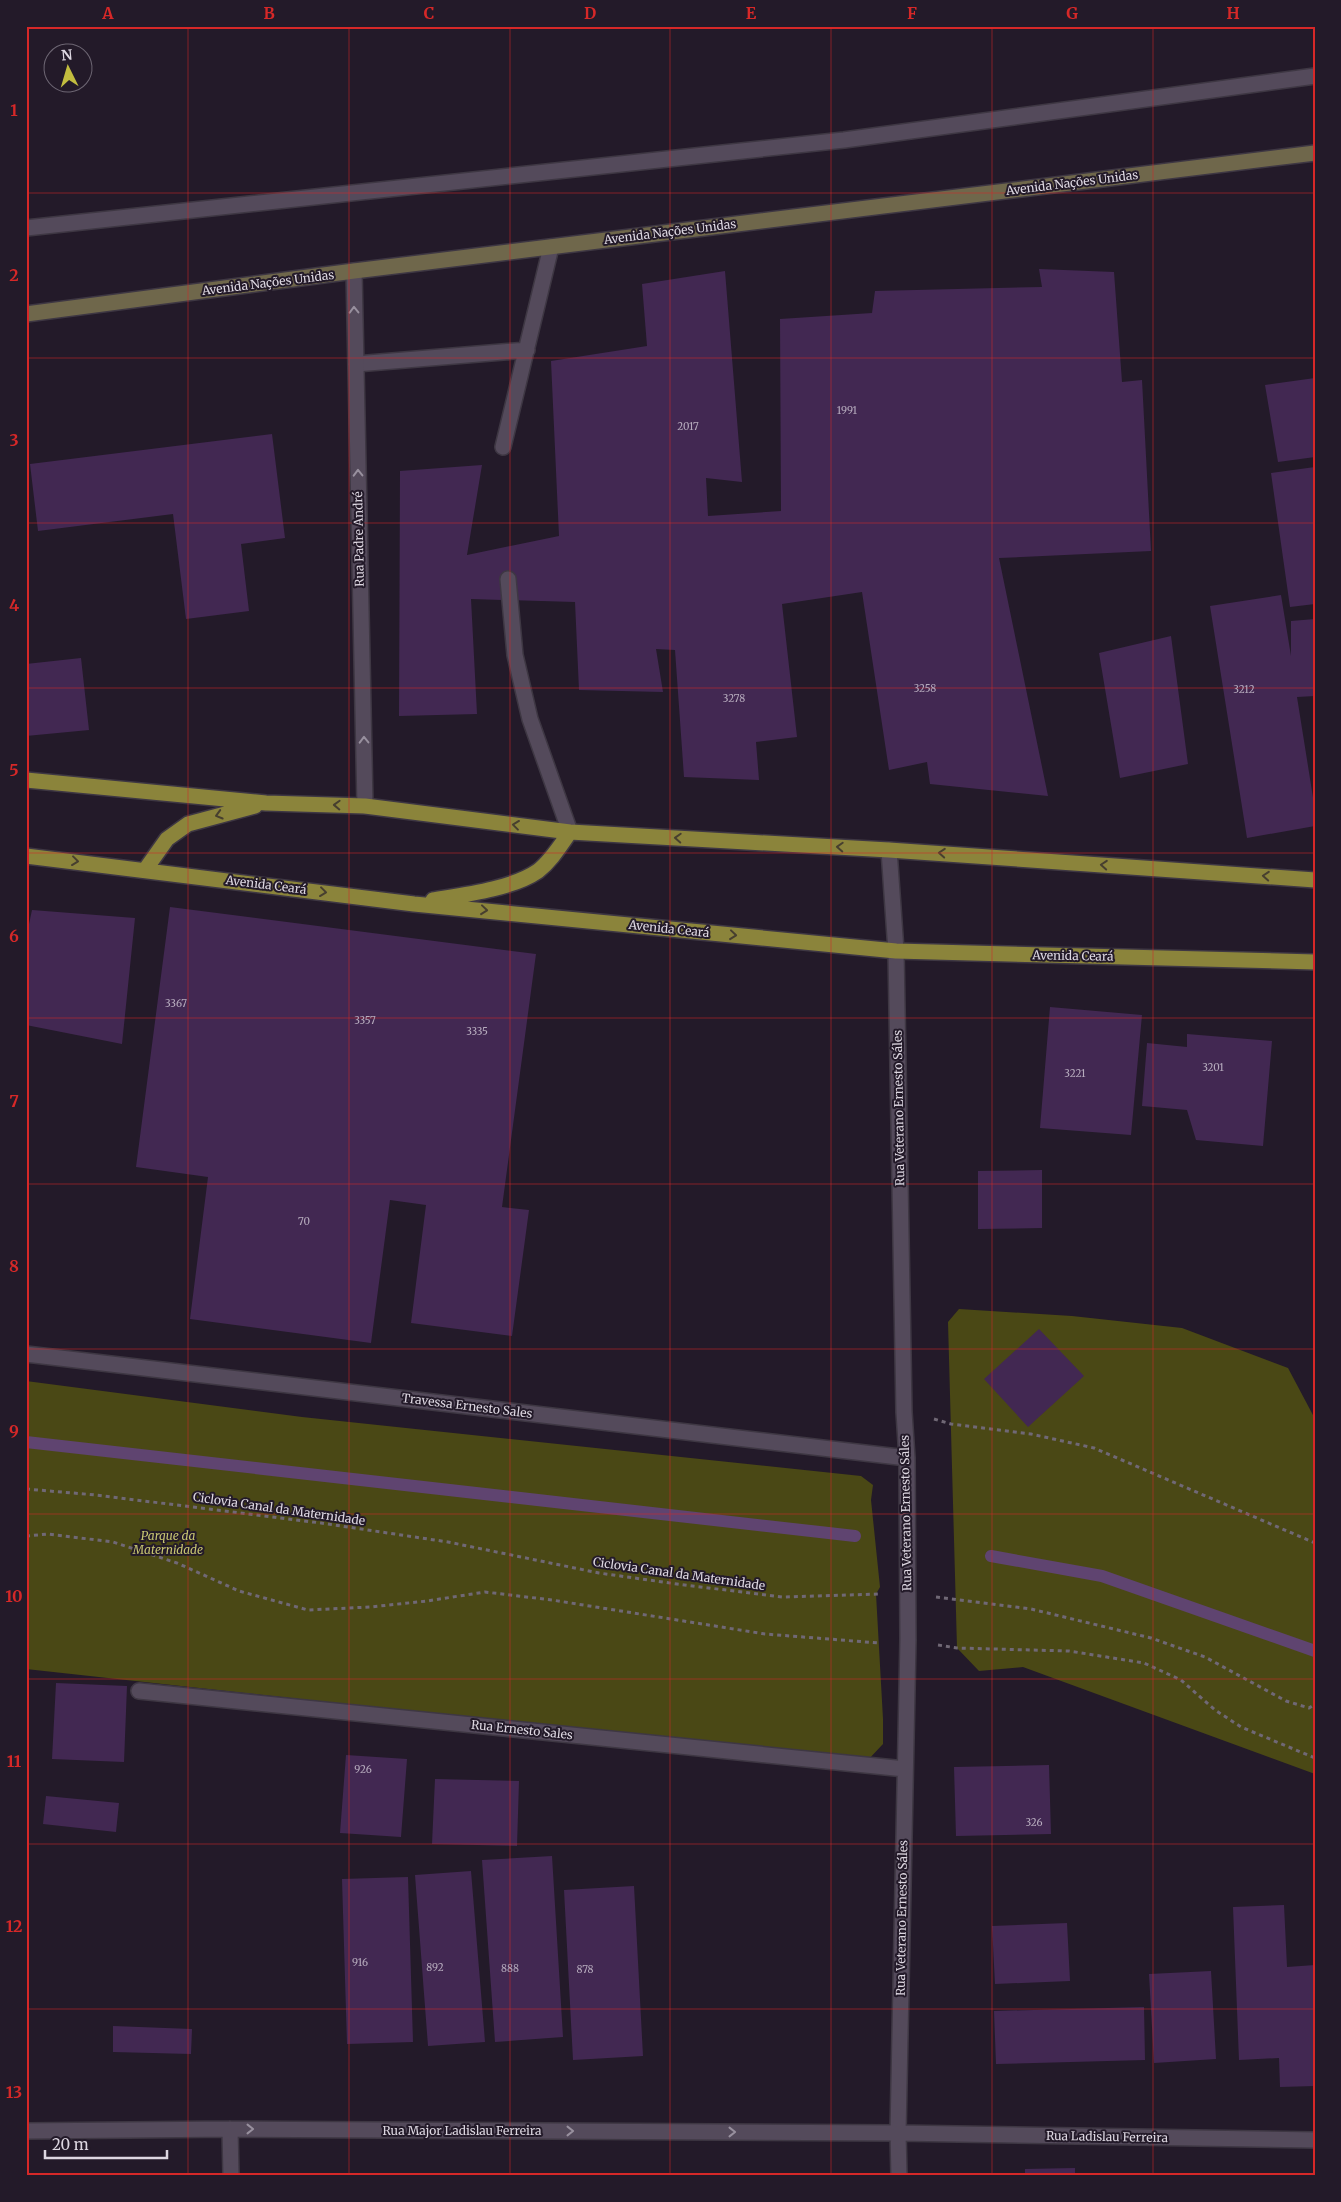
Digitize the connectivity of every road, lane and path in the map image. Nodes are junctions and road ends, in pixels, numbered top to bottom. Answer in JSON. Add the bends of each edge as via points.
{"nodes":[{"id":1,"x":1315,"y":76,"type":"edge"},
{"id":2,"x":1315,"y":153,"type":"edge"},
{"id":3,"x":26,"y":228,"type":"edge"},
{"id":4,"x":552,"y":246,"type":"junction"},
{"id":5,"x":354,"y":271,"type":"junction"},
{"id":6,"x":26,"y":314,"type":"edge"},
{"id":7,"x":527,"y":350,"type":"junction"},
{"id":8,"x":356,"y":364,"type":"junction"},
{"id":9,"x":504,"y":447,"type":"dead end"},
{"id":10,"x":508,"y":579,"type":"dead end"},
{"id":11,"x":26,"y":780,"type":"edge"},
{"id":12,"x":266,"y":803,"type":"junction"},
{"id":13,"x":365,"y":806,"type":"junction"},
{"id":14,"x":570,"y":832,"type":"junction"},
{"id":15,"x":889,"y":850,"type":"junction"},
{"id":16,"x":26,"y":856,"type":"edge"},
{"id":17,"x":145,"y":870,"type":"junction"},
{"id":18,"x":1315,"y":880,"type":"edge"},
{"id":19,"x":414,"y":904,"type":"junction"},
{"id":20,"x":896,"y":951,"type":"junction"},
{"id":21,"x":1315,"y":962,"type":"edge"},
{"id":22,"x":26,"y":1354,"type":"edge"},
{"id":23,"x":904,"y":1412,"type":"junction"},
{"id":24,"x":907,"y":1458,"type":"junction"},
{"id":25,"x":26,"y":1489,"type":"edge"},
{"id":26,"x":26,"y":1536,"type":"edge"},
{"id":27,"x":1315,"y":1543,"type":"edge"},
{"id":28,"x":907,"y":1593,"type":"junction"},
{"id":29,"x":908,"y":1640,"type":"junction"},
{"id":30,"x":139,"y":1691,"type":"dead end"},
{"id":31,"x":1315,"y":1704,"type":"edge"},
{"id":32,"x":1315,"y":1758,"type":"edge"},
{"id":33,"x":905,"y":1770,"type":"junction"},
{"id":34,"x":230,"y":2129,"type":"junction"},
{"id":35,"x":26,"y":2131,"type":"edge"},
{"id":36,"x":898,"y":2134,"type":"junction"},
{"id":37,"x":1315,"y":2140,"type":"edge"},
{"id":38,"x":231,"y":2176,"type":"edge"},
{"id":39,"x":899,"y":2176,"type":"edge"}],
"edges":[{"from":1,"to":3,"type":"street","via":[[844,140]]},
{"from":2,"to":4,"type":"street","name":"Avenida Nações Unidas"},
{"from":4,"to":5,"type":"street","name":"Avenida Nações Unidas"},
{"from":4,"to":7,"type":"street"},
{"from":5,"to":6,"type":"street","name":"Avenida Nações Unidas"},
{"from":8,"to":5,"type":"street","name":"Rua Padre André","one_way":true},
{"from":7,"to":8,"type":"street"},
{"from":7,"to":9,"type":"street"},
{"from":13,"to":8,"type":"street","name":"Rua Padre André","one_way":true},
{"from":10,"to":14,"type":"street","via":[[515,655],[530,719]]},
{"from":11,"to":12,"type":"main road"},
{"from":13,"to":12,"type":"main road","one_way":true},
{"from":12,"to":17,"type":"main road","one_way":true,"via":[[188,824],[167,838]]},
{"from":14,"to":13,"type":"main road","one_way":true},
{"from":15,"to":14,"type":"main road","one_way":true},
{"from":14,"to":19,"type":"main road","via":[[550,860],[536,872],[504,886]]},
{"from":18,"to":15,"type":"main road","one_way":true},
{"from":15,"to":20,"type":"street","name":"Rua Veterano Ernesto Sáles"},
{"from":16,"to":17,"type":"main road","name":"Avenida Ceará","one_way":true},
{"from":17,"to":19,"type":"main road","name":"Avenida Ceará","one_way":true},
{"from":19,"to":20,"type":"main road","name":"Avenida Ceará","one_way":true},
{"from":20,"to":21,"type":"main road","name":"Avenida Ceará"},
{"from":20,"to":23,"type":"street","name":"Rua Veterano Ernesto Sáles"},
{"from":22,"to":24,"type":"street","name":"Travessa Ernesto Sales"},
{"from":23,"to":24,"type":"street","name":"Rua Veterano Ernesto Sáles"},
{"from":23,"to":27,"type":"path","via":[[951,1424],[1031,1434],[1094,1448]]},
{"from":24,"to":28,"type":"street","name":"Rua Veterano Ernesto Sáles"},
{"from":25,"to":28,"type":"path","name":"Ciclovia Canal da Maternidade","via":[[96,1494],[321,1523],[448,1542],[599,1573],[782,1597]]},
{"from":26,"to":29,"type":"path","via":[[48,1534],[113,1542],[176,1562],[239,1591],[308,1610],[389,1605],[485,1592],[765,1634],[878,1643]]},
{"from":28,"to":29,"type":"street","name":"Rua Veterano Ernesto Sáles"},
{"from":28,"to":31,"type":"path","name":"Ciclovia Canal da Maternidade","via":[[1031,1609],[1151,1638],[1205,1657],[1286,1701],[1309,1708]]},
{"from":29,"to":32,"type":"path","via":[[957,1648],[1069,1651],[1144,1663],[1181,1680],[1241,1727]]},
{"from":29,"to":33,"type":"street","name":"Rua Veterano Ernesto Sáles"},
{"from":30,"to":33,"type":"street","name":"Rua Ernesto Sales"},
{"from":33,"to":36,"type":"street","name":"Rua Veterano Ernesto Sáles"},
{"from":34,"to":35,"type":"street","name":"Rua Major Ladislau Ferreira"},
{"from":34,"to":36,"type":"street","name":"Rua Major Ladislau Ferreira","one_way":true},
{"from":34,"to":38,"type":"street"},
{"from":36,"to":37,"type":"street","name":"Rua Ladislau Ferreira"},
{"from":36,"to":39,"type":"street","name":"Rua Veterano Ernesto Sáles"}]}
